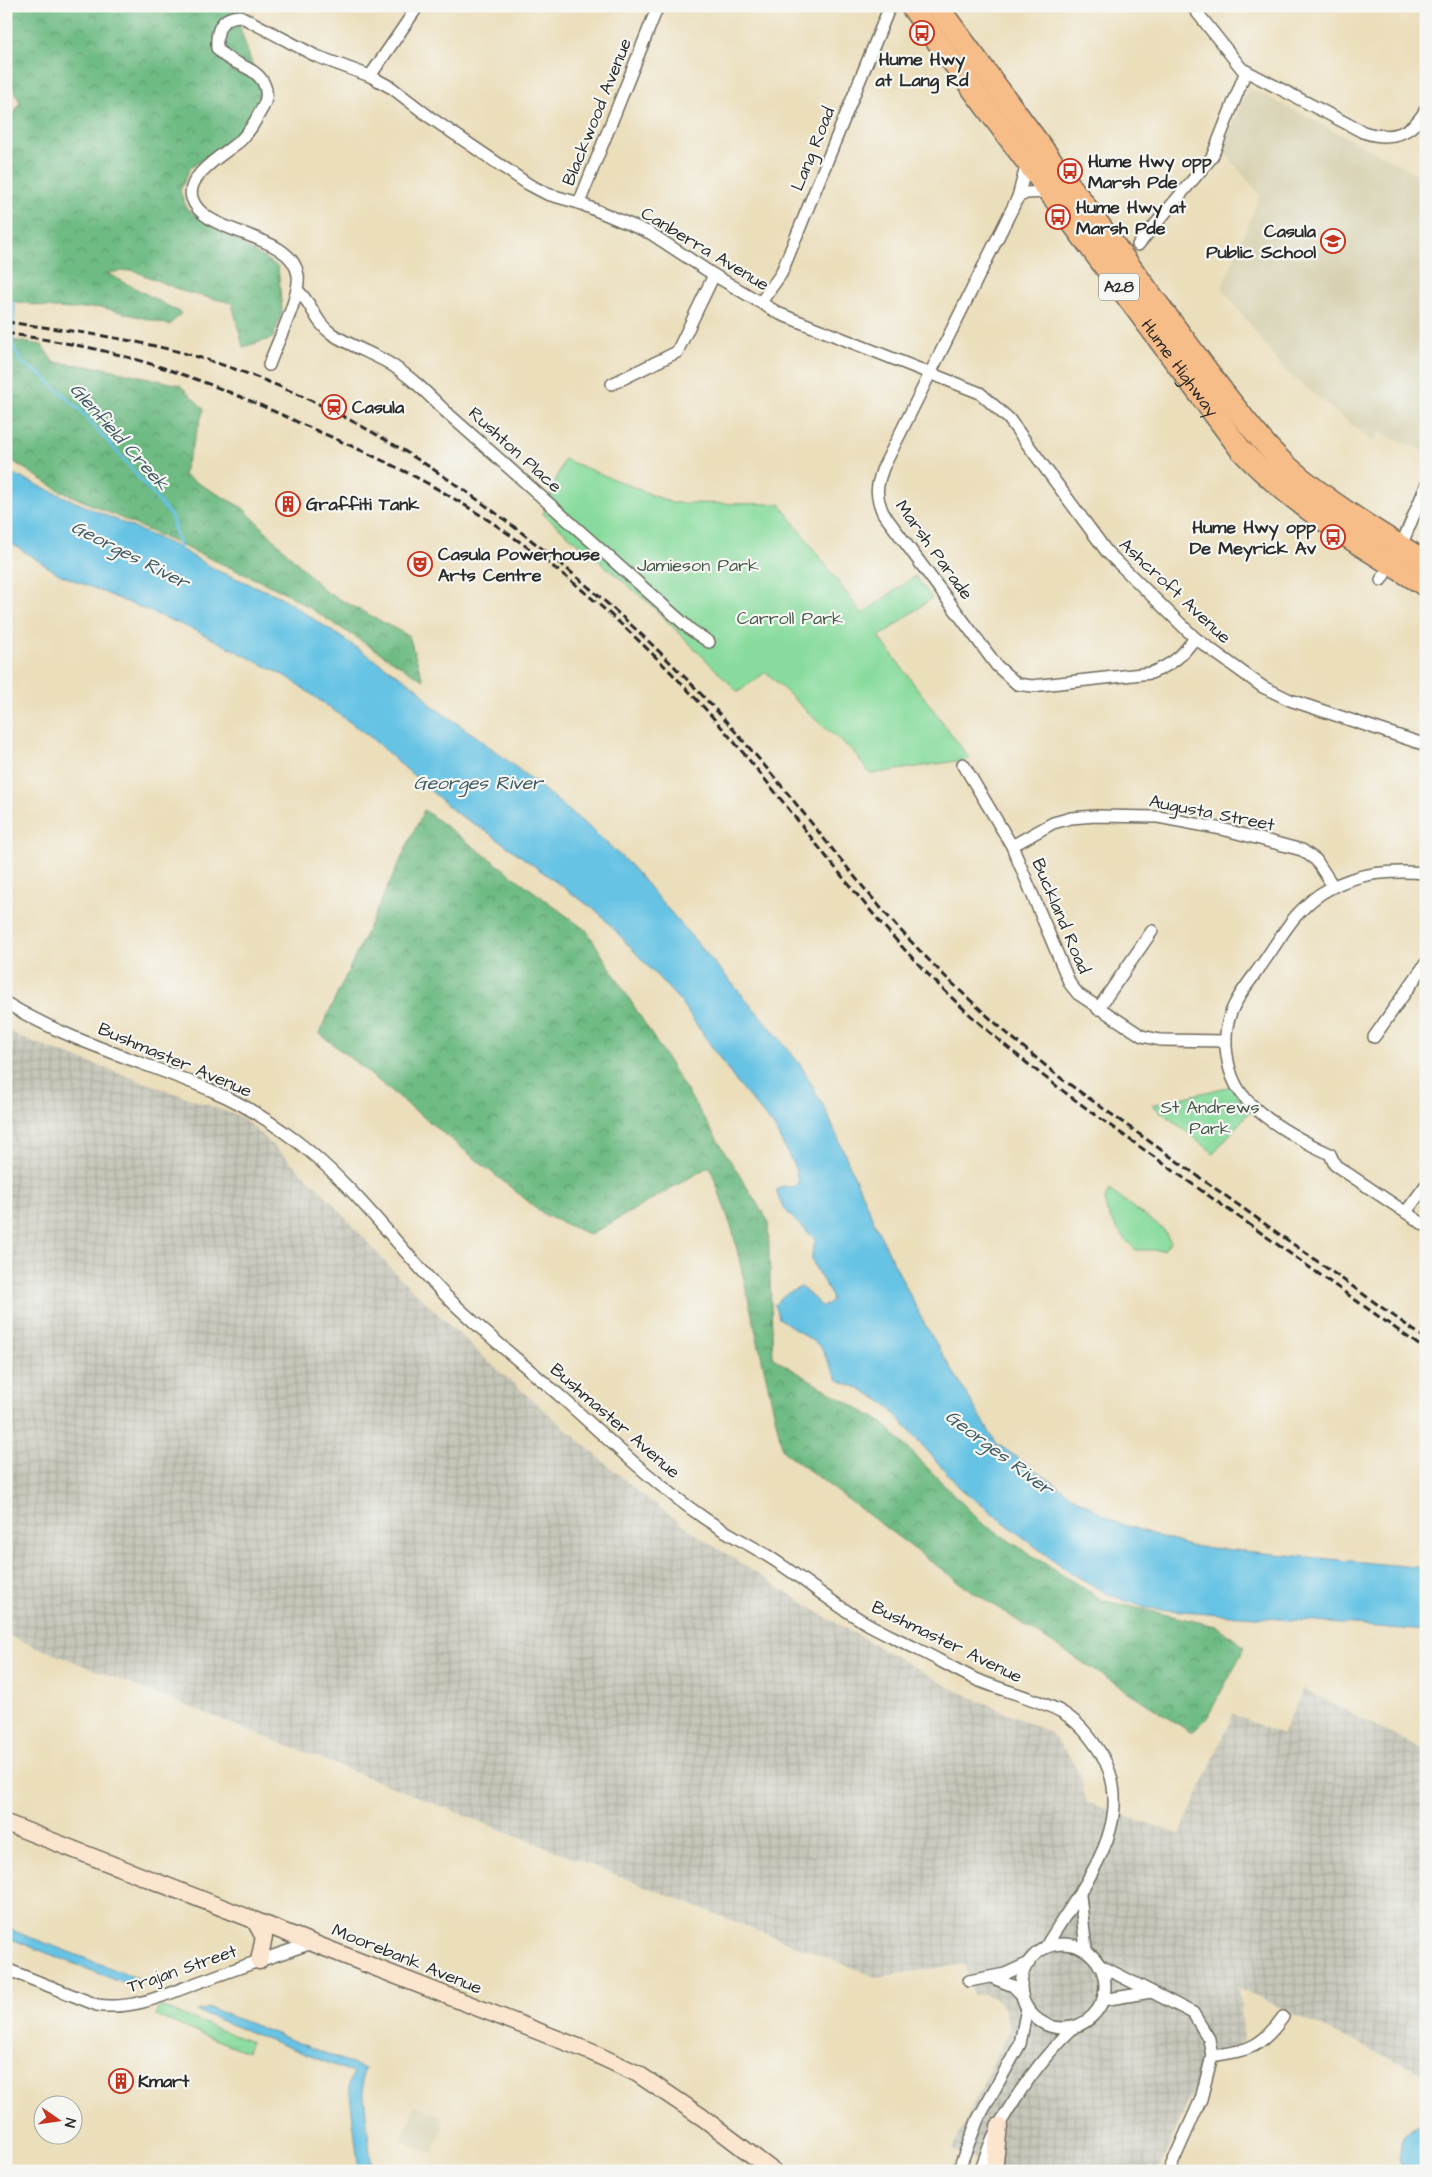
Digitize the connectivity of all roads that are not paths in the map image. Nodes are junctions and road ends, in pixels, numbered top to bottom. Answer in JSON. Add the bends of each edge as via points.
{"nodes":[{"id":1,"x":418,"y":6,"type":"edge"},
{"id":2,"x":658,"y":6,"type":"edge"},
{"id":3,"x":890,"y":6,"type":"edge"},
{"id":4,"x":911,"y":6,"type":"edge"},
{"id":5,"x":937,"y":6,"type":"edge"},
{"id":6,"x":1192,"y":6,"type":"edge"},
{"id":7,"x":1246,"y":71,"type":"junction"},
{"id":8,"x":370,"y":76,"type":"junction"},
{"id":9,"x":1426,"y":109,"type":"edge"},
{"id":10,"x":1027,"y":163,"type":"junction"},
{"id":11,"x":1048,"y":192,"type":"junction"},
{"id":12,"x":1018,"y":197,"type":"junction"},
{"id":13,"x":579,"y":203,"type":"junction"},
{"id":14,"x":1138,"y":245,"type":"dead end"},
{"id":15,"x":714,"y":275,"type":"junction"},
{"id":16,"x":296,"y":290,"type":"junction"},
{"id":17,"x":761,"y":302,"type":"junction"},
{"id":18,"x":269,"y":365,"type":"dead end"},
{"id":19,"x":931,"y":373,"type":"junction"},
{"id":20,"x":612,"y":384,"type":"dead end"},
{"id":21,"x":1426,"y":486,"type":"edge"},
{"id":22,"x":1401,"y":546,"type":"junction"},
{"id":23,"x":1426,"y":562,"type":"edge"},
{"id":24,"x":1386,"y":573,"type":"junction"},
{"id":25,"x":1426,"y":586,"type":"edge"},
{"id":26,"x":1195,"y":638,"type":"junction"},
{"id":27,"x":709,"y":642,"type":"dead end"},
{"id":28,"x":1426,"y":745,"type":"edge"},
{"id":29,"x":963,"y":764,"type":"dead end"},
{"id":30,"x":1012,"y":846,"type":"junction"},
{"id":31,"x":1426,"y":873,"type":"edge"},
{"id":32,"x":1333,"y":886,"type":"junction"},
{"id":33,"x":1152,"y":931,"type":"dead end"},
{"id":34,"x":1426,"y":963,"type":"edge"},
{"id":35,"x":6,"y":1003,"type":"edge"},
{"id":36,"x":1098,"y":1009,"type":"junction"},
{"id":37,"x":1374,"y":1037,"type":"dead end"},
{"id":38,"x":1226,"y":1041,"type":"junction"},
{"id":39,"x":1426,"y":1185,"type":"edge"},
{"id":40,"x":1406,"y":1212,"type":"junction"},
{"id":41,"x":1426,"y":1226,"type":"edge"},
{"id":42,"x":6,"y":1823,"type":"edge"},
{"id":43,"x":1080,"y":1895,"type":"junction"},
{"id":44,"x":255,"y":1921,"type":"junction"},
{"id":45,"x":312,"y":1943,"type":"junction"},
{"id":46,"x":1045,"y":1948,"type":"junction"},
{"id":47,"x":1086,"y":1950,"type":"junction"},
{"id":48,"x":259,"y":1961,"type":"junction"},
{"id":49,"x":1029,"y":1963,"type":"junction"},
{"id":50,"x":1099,"y":1965,"type":"junction"},
{"id":51,"x":6,"y":1969,"type":"edge"},
{"id":52,"x":990,"y":1977,"type":"junction"},
{"id":53,"x":969,"y":1981,"type":"dead end"},
{"id":54,"x":1151,"y":1992,"type":"junction"},
{"id":55,"x":1022,"y":1995,"type":"junction"},
{"id":56,"x":1104,"y":2000,"type":"junction"},
{"id":57,"x":1027,"y":2008,"type":"junction"},
{"id":58,"x":1283,"y":2018,"type":"dead end"},
{"id":59,"x":1074,"y":2028,"type":"junction"},
{"id":60,"x":1212,"y":2056,"type":"junction"},
{"id":61,"x":999,"y":2126,"type":"junction"},
{"id":62,"x":773,"y":2171,"type":"edge"},
{"id":63,"x":958,"y":2171,"type":"edge"},
{"id":64,"x":980,"y":2171,"type":"edge"},
{"id":65,"x":994,"y":2171,"type":"edge"},
{"id":66,"x":1168,"y":2171,"type":"edge"}],
"edges":[{"from":1,"to":8,"type":"street"},
{"from":2,"to":13,"type":"street","name":"Blackwood Avenue"},
{"from":3,"to":17,"type":"street","name":"Lang Road","via":[[781,274]]},
{"from":4,"to":10,"type":"highway","name":"Hume Highway","number":"A28"},
{"from":5,"to":22,"type":"highway","name":"Hume Highway","number":"A28","via":[[1264,444],[1330,500]]},
{"from":6,"to":7,"type":"street"},
{"from":7,"to":9,"type":"street","via":[[1374,136],[1404,133],[1413,128]]},
{"from":7,"to":14,"type":"street","via":[[1212,157]]},
{"from":8,"to":13,"type":"street","name":"Canberra Avenue","via":[[392,88],[528,184],[547,194]]},
{"from":8,"to":16,"type":"street","name":"Canberra Avenue","via":[[316,56],[240,16],[225,20],[217,34],[220,53],[262,79],[267,101],[247,133],[197,176],[192,198],[207,215],[283,252],[294,264],[298,276]]},
{"from":10,"to":11,"type":"highway","name":"Hume Highway","number":"A28"},
{"from":10,"to":12,"type":"street","name":"Marsh Parade"},
{"from":11,"to":12,"type":"street","via":[[1026,193]]},
{"from":11,"to":24,"type":"highway","name":"Hume Highway","number":"A28","via":[[1241,450],[1267,477]]},
{"from":12,"to":19,"type":"street","name":"Marsh Parade"},
{"from":13,"to":15,"type":"street","name":"Canberra Avenue","via":[[650,233]]},
{"from":15,"to":17,"type":"street","name":"Canberra Avenue"},
{"from":15,"to":20,"type":"street","via":[[677,352]]},
{"from":16,"to":18,"type":"street"},
{"from":16,"to":27,"type":"street","name":"Rushton Place","via":[[305,296],[321,326],[415,381],[445,412],[683,623]]},
{"from":17,"to":19,"type":"street","name":"Canberra Avenue","via":[[803,324]]},
{"from":19,"to":26,"type":"street","name":"Ashcroft Avenue","via":[[980,393],[1009,419],[1107,552]]},
{"from":19,"to":26,"type":"street","name":"Marsh Parade","via":[[883,468],[877,498],[883,513],[997,666],[1017,684],[1032,686],[1151,673],[1179,658]]},
{"from":21,"to":22,"type":"street"},
{"from":22,"to":23,"type":"highway","name":"Hume Highway","number":"A28"},
{"from":22,"to":24,"type":"street"},
{"from":24,"to":25,"type":"highway","name":"Hume Highway","number":"A28"},
{"from":26,"to":28,"type":"street","name":"Ashcroft Avenue","via":[[1256,682],[1290,700]]},
{"from":29,"to":30,"type":"street","name":"Buckland Road"},
{"from":30,"to":32,"type":"street","name":"Augusta Street","via":[[1053,823],[1071,818],[1158,817],[1222,829],[1302,850],[1316,860]]},
{"from":30,"to":36,"type":"street","name":"Buckland Road","via":[[1070,984]]},
{"from":31,"to":32,"type":"street","via":[[1387,871]]},
{"from":32,"to":38,"type":"street","via":[[1294,918],[1235,1004],[1228,1020]]},
{"from":33,"to":36,"type":"street"},
{"from":34,"to":37,"type":"street"},
{"from":35,"to":43,"type":"street","name":"Bushmaster Avenue","via":[[56,1030],[217,1093],[274,1125],[325,1166],[449,1299],[652,1478],[706,1519],[775,1560],[878,1630],[972,1677],[1061,1712],[1078,1725],[1104,1758],[1113,1781],[1114,1796],[1109,1836]]},
{"from":36,"to":38,"type":"street","name":"Buckland Road","via":[[1151,1038],[1186,1042]]},
{"from":38,"to":40,"type":"street","via":[[1236,1086],[1260,1112],[1330,1154],[1336,1165]]},
{"from":39,"to":40,"type":"street"},
{"from":40,"to":41,"type":"street"},
{"from":42,"to":44,"type":"main road","name":"Moorebank Avenue"},
{"from":43,"to":46,"type":"street","name":"Bushmaster Avenue"},
{"from":43,"to":47,"type":"street"},
{"from":44,"to":45,"type":"main road","name":"Moorebank Avenue"},
{"from":44,"to":48,"type":"main road","via":[[264,1937]]},
{"from":45,"to":48,"type":"street","name":"Trajan Street"},
{"from":45,"to":62,"type":"main road","name":"Moorebank Avenue","via":[[591,2052],[638,2074]]},
{"from":46,"to":47,"type":"street","via":[[1058,1944]]},
{"from":46,"to":49,"type":"street"},
{"from":47,"to":50,"type":"street"},
{"from":48,"to":51,"type":"street","name":"Trajan Street","via":[[158,1997],[111,2008],[97,2006]]},
{"from":49,"to":52,"type":"street"},
{"from":49,"to":55,"type":"street","via":[[1022,1981]]},
{"from":50,"to":54,"type":"street"},
{"from":50,"to":56,"type":"street","via":[[1106,1986]]},
{"from":52,"to":53,"type":"street"},
{"from":52,"to":55,"type":"street","via":[[1013,1986]]},
{"from":54,"to":56,"type":"street"},
{"from":54,"to":60,"type":"street","via":[[1192,2013],[1209,2039]]},
{"from":55,"to":57,"type":"street"},
{"from":56,"to":59,"type":"street","via":[[1087,2022]]},
{"from":57,"to":59,"type":"street","via":[[1047,2026]]},
{"from":57,"to":63,"type":"street","via":[[1020,2044],[978,2119]]},
{"from":58,"to":60,"type":"street","via":[[1256,2046]]},
{"from":59,"to":61,"type":"street","via":[[1044,2058]]},
{"from":60,"to":66,"type":"street","via":[[1201,2099]]},
{"from":61,"to":64,"type":"street"},
{"from":61,"to":65,"type":"main road"}]}
